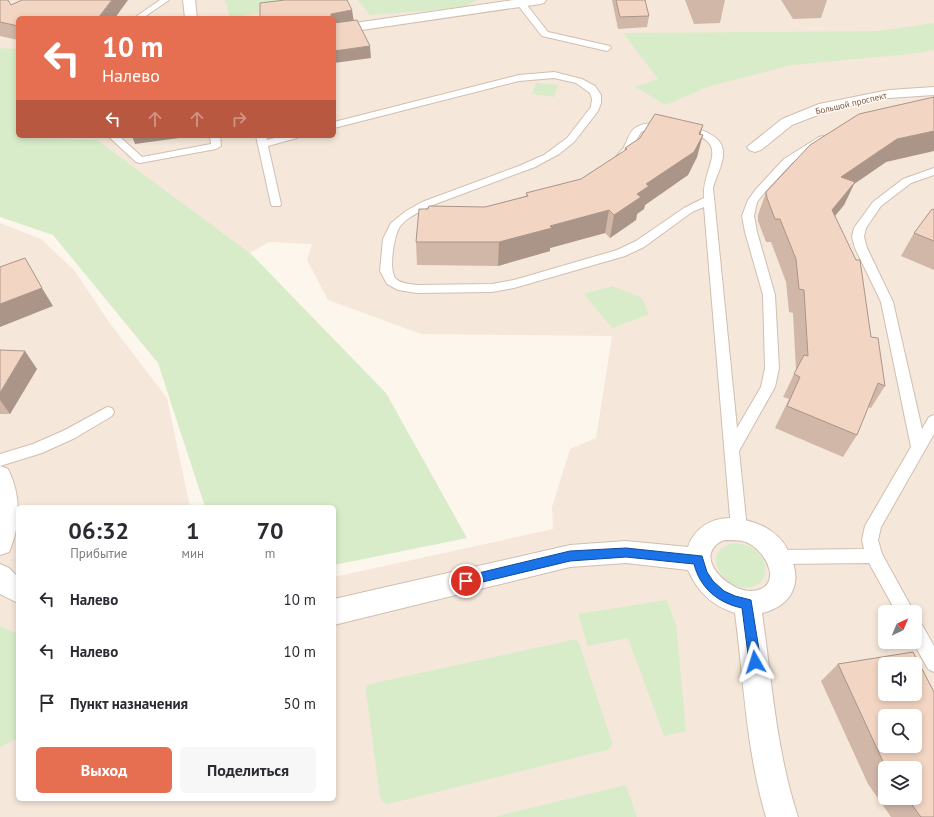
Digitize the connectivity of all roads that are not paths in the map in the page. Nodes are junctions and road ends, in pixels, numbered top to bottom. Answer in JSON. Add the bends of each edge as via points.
{"nodes":[{"id":1,"x":165,"y":0,"type":"edge"},
{"id":2,"x":189,"y":0,"type":"edge"},
{"id":3,"x":540,"y":0,"type":"edge"},
{"id":4,"x":518,"y":1,"type":"edge"},
{"id":5,"x":141,"y":16,"type":"edge"},
{"id":6,"x":191,"y":16,"type":"edge"},
{"id":7,"x":336,"y":30,"type":"edge"},
{"id":8,"x":607,"y":48,"type":"dead end"},
{"id":9,"x":934,"y":91,"type":"edge"},
{"id":10,"x":336,"y":124,"type":"edge"},
{"id":11,"x":830,"y":134,"type":"edge"},
{"id":12,"x":115,"y":138,"type":"edge"},
{"id":13,"x":215,"y":138,"type":"edge"},
{"id":14,"x":278,"y":138,"type":"edge"},
{"id":15,"x":262,"y":140,"type":"edge"},
{"id":16,"x":755,"y":147,"type":"dead end"},
{"id":17,"x":613,"y":164,"type":"edge"},
{"id":18,"x":934,"y":171,"type":"edge"},
{"id":19,"x":709,"y":200,"type":"junction"},
{"id":20,"x":276,"y":204,"type":"dead end"},
{"id":21,"x":410,"y":213,"type":"junction"},
{"id":22,"x":423,"y":217,"type":"edge"},
{"id":23,"x":107,"y":412,"type":"dead end"},
{"id":24,"x":934,"y":421,"type":"edge"},
{"id":25,"x":919,"y":448,"type":"junction"},
{"id":26,"x":731,"y":452,"type":"junction"},
{"id":27,"x":0,"y":460,"type":"edge"},
{"id":28,"x":0,"y":476,"type":"edge"},
{"id":29,"x":739,"y":529,"type":"junction"},
{"id":30,"x":0,"y":544,"type":"edge"},
{"id":31,"x":874,"y":556,"type":"junction"},
{"id":32,"x":779,"y":557,"type":"junction"},
{"id":33,"x":699,"y":560,"type":"junction"},
{"id":34,"x":0,"y":576,"type":"edge"},
{"id":35,"x":16,"y":590,"type":"edge"},
{"id":36,"x":747,"y":603,"type":"junction"},
{"id":37,"x":901,"y":605,"type":"edge"},
{"id":38,"x":336,"y":612,"type":"edge"},
{"id":39,"x":922,"y":642,"type":"edge"},
{"id":40,"x":934,"y":663,"type":"edge"},
{"id":41,"x":782,"y":817,"type":"edge"}],
"edges":[{"from":1,"to":5,"type":"lane"},
{"from":2,"to":6,"type":"street"},
{"from":3,"to":4,"type":"street"},
{"from":4,"to":7,"type":"street","via":[[487,8]]},
{"from":4,"to":8,"type":"lane","via":[[544,34]]},
{"from":9,"to":16,"type":"street","name":"Большой проспект","via":[[889,94],[824,107],[786,122]]},
{"from":10,"to":21,"type":"lane","via":[[539,75],[579,80],[591,88],[598,97],[597,106],[577,133],[552,155],[535,164],[426,204]]},
{"from":11,"to":26,"type":"lane","via":[[788,161],[752,202],[748,216],[769,295],[772,368],[768,387]]},
{"from":12,"to":13,"type":"lane","via":[[140,160],[216,146]]},
{"from":14,"to":15,"type":"lane"},
{"from":15,"to":20,"type":"lane"},
{"from":17,"to":19,"type":"lane","via":[[629,148],[638,130],[647,125],[662,124],[702,134],[715,142],[718,152],[708,188]]},
{"from":18,"to":25,"type":"lane","via":[[906,181],[877,204],[860,228],[858,237],[887,302]]},
{"from":19,"to":21,"type":"lane","via":[[688,210],[640,244],[621,253],[492,288],[417,289],[402,287],[391,281],[386,271],[389,239],[395,225]]},
{"from":19,"to":26,"type":"lane"},
{"from":21,"to":22,"type":"lane"},
{"from":23,"to":27,"type":"lane","via":[[70,434],[37,449]]},
{"from":24,"to":25,"type":"lane"},
{"from":25,"to":31,"type":"lane","via":[[873,526],[870,540]]},
{"from":26,"to":29,"type":"lane"},
{"from":28,"to":30,"type":"street","via":[[7,506]]},
{"from":29,"to":32,"type":"street","via":[[752,532],[763,539]]},
{"from":29,"to":33,"type":"street","via":[[714,532],[704,539],[699,549]]},
{"from":31,"to":32,"type":"lane"},
{"from":31,"to":37,"type":"lane"},
{"from":32,"to":36,"type":"street","via":[[783,581],[778,591],[765,600]]},
{"from":33,"to":36,"type":"street","via":[[702,573],[709,585],[733,601]]},
{"from":33,"to":38,"type":"street","via":[[626,552],[570,556]]},
{"from":34,"to":35,"type":"street","via":[[5,583]]},
{"from":36,"to":41,"type":"street","via":[[762,732],[775,796]]},
{"from":39,"to":40,"type":"lane"}]}
